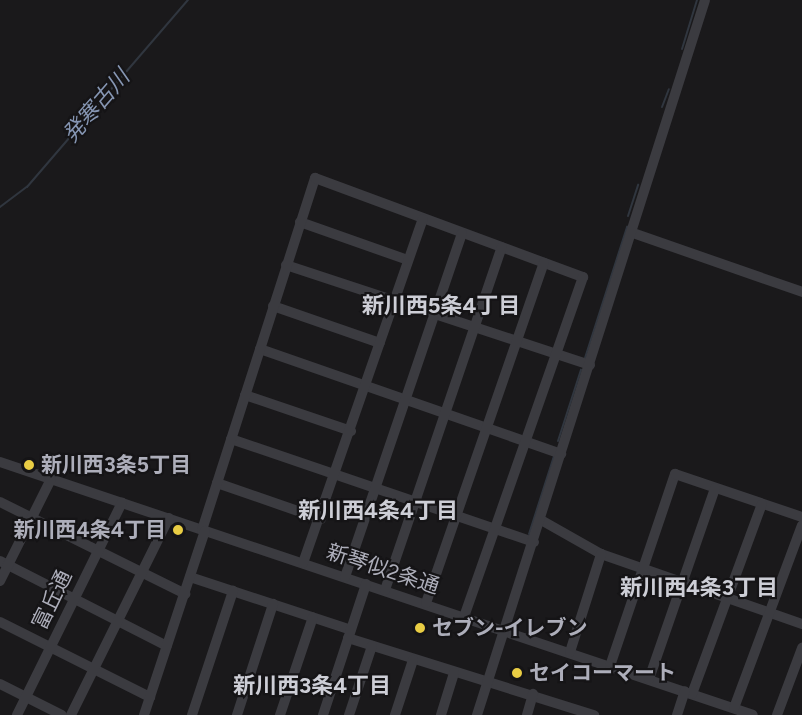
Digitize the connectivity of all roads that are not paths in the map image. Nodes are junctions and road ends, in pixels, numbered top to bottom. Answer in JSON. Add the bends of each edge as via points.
{"nodes":[{"id":1,"x":705,"y":0,"type":"edge"},
{"id":2,"x":423,"y":219,"type":"junction"},
{"id":3,"x":300,"y":222,"type":"junction"},
{"id":4,"x":462,"y":233,"type":"junction"},
{"id":5,"x":633,"y":233,"type":"junction"},
{"id":6,"x":502,"y":247,"type":"junction"},
{"id":7,"x":408,"y":260,"type":"junction"},
{"id":8,"x":544,"y":263,"type":"junction"},
{"id":9,"x":286,"y":265,"type":"junction"},
{"id":10,"x":802,"y":292,"type":"edge"},
{"id":11,"x":394,"y":300,"type":"junction"},
{"id":12,"x":273,"y":306,"type":"junction"},
{"id":13,"x":436,"y":314,"type":"junction"},
{"id":14,"x":476,"y":327,"type":"junction"},
{"id":15,"x":517,"y":341,"type":"junction"},
{"id":16,"x":380,"y":343,"type":"junction"},
{"id":17,"x":260,"y":349,"type":"junction"},
{"id":18,"x":556,"y":354,"type":"junction"},
{"id":19,"x":590,"y":365,"type":"junction"},
{"id":20,"x":366,"y":386,"type":"junction"},
{"id":21,"x":245,"y":395,"type":"junction"},
{"id":22,"x":405,"y":399,"type":"junction"},
{"id":23,"x":446,"y":413,"type":"junction"},
{"id":24,"x":488,"y":427,"type":"junction"},
{"id":25,"x":351,"y":431,"type":"junction"},
{"id":26,"x":231,"y":439,"type":"junction"},
{"id":27,"x":525,"y":441,"type":"junction"},
{"id":28,"x":561,"y":454,"type":"junction"},
{"id":29,"x":0,"y":462,"type":"edge"},
{"id":30,"x":336,"y":475,"type":"junction"},
{"id":31,"x":51,"y":479,"type":"junction"},
{"id":32,"x":217,"y":483,"type":"junction"},
{"id":33,"x":715,"y":488,"type":"junction"},
{"id":34,"x":376,"y":489,"type":"junction"},
{"id":35,"x":0,"y":502,"type":"edge"},
{"id":36,"x":416,"y":502,"type":"junction"},
{"id":37,"x":122,"y":503,"type":"junction"},
{"id":38,"x":762,"y":504,"type":"junction"},
{"id":39,"x":458,"y":517,"type":"junction"},
{"id":40,"x":802,"y":517,"type":"edge"},
{"id":41,"x":32,"y":518,"type":"junction"},
{"id":42,"x":169,"y":519,"type":"junction"},
{"id":43,"x":321,"y":519,"type":"junction"},
{"id":44,"x":541,"y":520,"type":"junction"},
{"id":45,"x":802,"y":525,"type":"edge"},
{"id":46,"x":494,"y":529,"type":"junction"},
{"id":47,"x":203,"y":530,"type":"junction"},
{"id":48,"x":534,"y":542,"type":"junction"},
{"id":49,"x":99,"y":551,"type":"junction"},
{"id":50,"x":601,"y":554,"type":"junction"},
{"id":51,"x":4,"y":563,"type":"edge"},
{"id":52,"x":303,"y":563,"type":"junction"},
{"id":53,"x":643,"y":568,"type":"junction"},
{"id":54,"x":142,"y":572,"type":"junction"},
{"id":55,"x":190,"y":577,"type":"junction"},
{"id":56,"x":345,"y":577,"type":"junction"},
{"id":57,"x":0,"y":581,"type":"edge"},
{"id":58,"x":684,"y":583,"type":"junction"},
{"id":59,"x":366,"y":584,"type":"junction"},
{"id":60,"x":385,"y":590,"type":"junction"},
{"id":61,"x":233,"y":591,"type":"junction"},
{"id":62,"x":185,"y":594,"type":"junction"},
{"id":63,"x":727,"y":597,"type":"junction"},
{"id":64,"x":74,"y":599,"type":"junction"},
{"id":65,"x":426,"y":603,"type":"junction"},
{"id":66,"x":273,"y":604,"type":"junction"},
{"id":67,"x":770,"y":613,"type":"junction"},
{"id":68,"x":464,"y":616,"type":"junction"},
{"id":69,"x":313,"y":617,"type":"junction"},
{"id":70,"x":118,"y":621,"type":"junction"},
{"id":71,"x":0,"y":622,"type":"edge"},
{"id":72,"x":802,"y":624,"type":"edge"},
{"id":73,"x":505,"y":630,"type":"junction"},
{"id":74,"x":350,"y":634,"type":"junction"},
{"id":75,"x":167,"y":646,"type":"junction"},
{"id":76,"x":372,"y":646,"type":"junction"},
{"id":77,"x":51,"y":647,"type":"junction"},
{"id":78,"x":802,"y":648,"type":"edge"},
{"id":79,"x":570,"y":652,"type":"junction"},
{"id":80,"x":413,"y":660,"type":"junction"},
{"id":81,"x":610,"y":666,"type":"junction"},
{"id":82,"x":94,"y":669,"type":"junction"},
{"id":83,"x":454,"y":673,"type":"junction"},
{"id":84,"x":649,"y":679,"type":"junction"},
{"id":85,"x":488,"y":681,"type":"junction"},
{"id":86,"x":0,"y":684,"type":"edge"},
{"id":87,"x":688,"y":692,"type":"junction"},
{"id":88,"x":533,"y":694,"type":"junction"},
{"id":89,"x":26,"y":697,"type":"junction"},
{"id":90,"x":150,"y":697,"type":"junction"},
{"id":91,"x":726,"y":709,"type":"edge"},
{"id":92,"x":17,"y":715,"type":"edge"},
{"id":93,"x":62,"y":715,"type":"edge"},
{"id":94,"x":70,"y":715,"type":"edge"},
{"id":95,"x":144,"y":715,"type":"edge"},
{"id":96,"x":192,"y":715,"type":"edge"},
{"id":97,"x":237,"y":715,"type":"edge"},
{"id":98,"x":280,"y":715,"type":"edge"},
{"id":99,"x":323,"y":715,"type":"edge"},
{"id":100,"x":350,"y":715,"type":"edge"},
{"id":101,"x":395,"y":715,"type":"edge"},
{"id":102,"x":441,"y":715,"type":"edge"},
{"id":103,"x":477,"y":715,"type":"edge"},
{"id":104,"x":527,"y":715,"type":"edge"},
{"id":105,"x":594,"y":715,"type":"edge"},
{"id":106,"x":677,"y":715,"type":"edge"},
{"id":107,"x":753,"y":715,"type":"edge"},
{"id":108,"x":777,"y":715,"type":"edge"}],
"edges":[{"from":1,"to":5,"type":"street"},
{"from":2,"to":3,"type":"street","via":[[315,178]]},
{"from":2,"to":4,"type":"street"},
{"from":2,"to":7,"type":"street"},
{"from":3,"to":7,"type":"street"},
{"from":3,"to":9,"type":"street"},
{"from":4,"to":6,"type":"street"},
{"from":4,"to":13,"type":"street"},
{"from":5,"to":10,"type":"street"},
{"from":5,"to":19,"type":"street"},
{"from":6,"to":8,"type":"street"},
{"from":6,"to":14,"type":"street"},
{"from":7,"to":11,"type":"street"},
{"from":8,"to":15,"type":"street"},
{"from":8,"to":18,"type":"street","via":[[583,277]]},
{"from":9,"to":11,"type":"street"},
{"from":9,"to":12,"type":"street"},
{"from":11,"to":13,"type":"street"},
{"from":11,"to":16,"type":"street"},
{"from":12,"to":16,"type":"street"},
{"from":12,"to":17,"type":"street"},
{"from":13,"to":14,"type":"street"},
{"from":13,"to":22,"type":"street"},
{"from":14,"to":15,"type":"street"},
{"from":14,"to":23,"type":"street"},
{"from":15,"to":18,"type":"street"},
{"from":15,"to":24,"type":"street"},
{"from":16,"to":20,"type":"street"},
{"from":17,"to":20,"type":"street"},
{"from":17,"to":21,"type":"street"},
{"from":18,"to":19,"type":"street"},
{"from":18,"to":27,"type":"street"},
{"from":19,"to":28,"type":"street"},
{"from":20,"to":22,"type":"street"},
{"from":20,"to":25,"type":"street"},
{"from":21,"to":25,"type":"street"},
{"from":21,"to":26,"type":"street"},
{"from":22,"to":23,"type":"street"},
{"from":22,"to":34,"type":"street"},
{"from":23,"to":24,"type":"street"},
{"from":23,"to":36,"type":"street"},
{"from":24,"to":27,"type":"street"},
{"from":24,"to":39,"type":"street"},
{"from":25,"to":30,"type":"street"},
{"from":26,"to":30,"type":"street"},
{"from":26,"to":32,"type":"street"},
{"from":27,"to":28,"type":"street"},
{"from":27,"to":46,"type":"street"},
{"from":28,"to":44,"type":"street"},
{"from":29,"to":31,"type":"street","name":"新琴似2条通"},
{"from":30,"to":34,"type":"street"},
{"from":30,"to":43,"type":"street"},
{"from":31,"to":37,"type":"street","name":"新琴似2条通"},
{"from":31,"to":41,"type":"street"},
{"from":32,"to":43,"type":"street"},
{"from":32,"to":47,"type":"street"},
{"from":33,"to":38,"type":"street"},
{"from":33,"to":53,"type":"street","via":[[675,474]]},
{"from":33,"to":58,"type":"street"},
{"from":34,"to":36,"type":"street"},
{"from":34,"to":56,"type":"street"},
{"from":35,"to":41,"type":"street"},
{"from":36,"to":39,"type":"street"},
{"from":36,"to":60,"type":"street"},
{"from":37,"to":42,"type":"street","name":"新琴似2条通"},
{"from":37,"to":49,"type":"street","name":"富丘通"},
{"from":38,"to":40,"type":"street"},
{"from":38,"to":63,"type":"street"},
{"from":39,"to":46,"type":"street"},
{"from":39,"to":65,"type":"street"},
{"from":41,"to":49,"type":"street"},
{"from":41,"to":51,"type":"street"},
{"from":42,"to":47,"type":"street","name":"新琴似2条通"},
{"from":42,"to":54,"type":"street"},
{"from":43,"to":52,"type":"street"},
{"from":44,"to":48,"type":"street"},
{"from":44,"to":50,"type":"street"},
{"from":45,"to":67,"type":"street"},
{"from":46,"to":48,"type":"street"},
{"from":46,"to":68,"type":"street"},
{"from":47,"to":52,"type":"street","name":"新琴似2条通"},
{"from":47,"to":55,"type":"street"},
{"from":48,"to":73,"type":"street"},
{"from":49,"to":54,"type":"street"},
{"from":49,"to":64,"type":"street","name":"富丘通"},
{"from":50,"to":53,"type":"street"},
{"from":50,"to":79,"type":"street"},
{"from":51,"to":57,"type":"street"},
{"from":51,"to":64,"type":"street"},
{"from":52,"to":56,"type":"street","name":"新琴似2条通"},
{"from":53,"to":58,"type":"street"},
{"from":53,"to":81,"type":"street"},
{"from":54,"to":62,"type":"street"},
{"from":54,"to":70,"type":"street"},
{"from":55,"to":61,"type":"street"},
{"from":55,"to":62,"type":"street"},
{"from":56,"to":59,"type":"street","name":"新琴似2条通"},
{"from":58,"to":63,"type":"street"},
{"from":58,"to":84,"type":"street"},
{"from":59,"to":60,"type":"street","name":"新琴似2条通"},
{"from":59,"to":74,"type":"street"},
{"from":60,"to":65,"type":"street","name":"新琴似2条通"},
{"from":61,"to":66,"type":"street"},
{"from":61,"to":96,"type":"street"},
{"from":62,"to":75,"type":"street"},
{"from":63,"to":67,"type":"street"},
{"from":63,"to":87,"type":"street"},
{"from":64,"to":70,"type":"street"},
{"from":64,"to":77,"type":"street","name":"富丘通"},
{"from":65,"to":68,"type":"street","name":"新琴似2条通"},
{"from":66,"to":69,"type":"street"},
{"from":66,"to":97,"type":"street"},
{"from":67,"to":72,"type":"street"},
{"from":67,"to":91,"type":"street"},
{"from":68,"to":73,"type":"street","name":"新琴似2条通"},
{"from":69,"to":74,"type":"street"},
{"from":69,"to":98,"type":"street"},
{"from":70,"to":75,"type":"street"},
{"from":70,"to":82,"type":"street"},
{"from":71,"to":77,"type":"street"},
{"from":73,"to":79,"type":"street","name":"新琴似2条通"},
{"from":73,"to":85,"type":"street"},
{"from":74,"to":76,"type":"street"},
{"from":74,"to":99,"type":"street"},
{"from":75,"to":90,"type":"street"},
{"from":76,"to":80,"type":"street"},
{"from":76,"to":100,"type":"street"},
{"from":77,"to":82,"type":"street"},
{"from":77,"to":89,"type":"street","name":"富丘通"},
{"from":78,"to":108,"type":"street"},
{"from":79,"to":81,"type":"street","name":"新琴似2条通"},
{"from":80,"to":83,"type":"street"},
{"from":80,"to":101,"type":"street"},
{"from":81,"to":84,"type":"street","name":"新琴似2条通"},
{"from":82,"to":90,"type":"street"},
{"from":82,"to":94,"type":"street"},
{"from":83,"to":85,"type":"street"},
{"from":83,"to":102,"type":"street"},
{"from":84,"to":87,"type":"street","name":"新琴似2条通"},
{"from":85,"to":88,"type":"street"},
{"from":85,"to":103,"type":"street"},
{"from":86,"to":89,"type":"street"},
{"from":87,"to":91,"type":"street","name":"新琴似2条通"},
{"from":87,"to":106,"type":"street"},
{"from":88,"to":104,"type":"street"},
{"from":88,"to":105,"type":"street"},
{"from":89,"to":92,"type":"street","name":"富丘通"},
{"from":89,"to":93,"type":"street"},
{"from":90,"to":95,"type":"street"},
{"from":91,"to":107,"type":"street","name":"新琴似2条通"}]}
